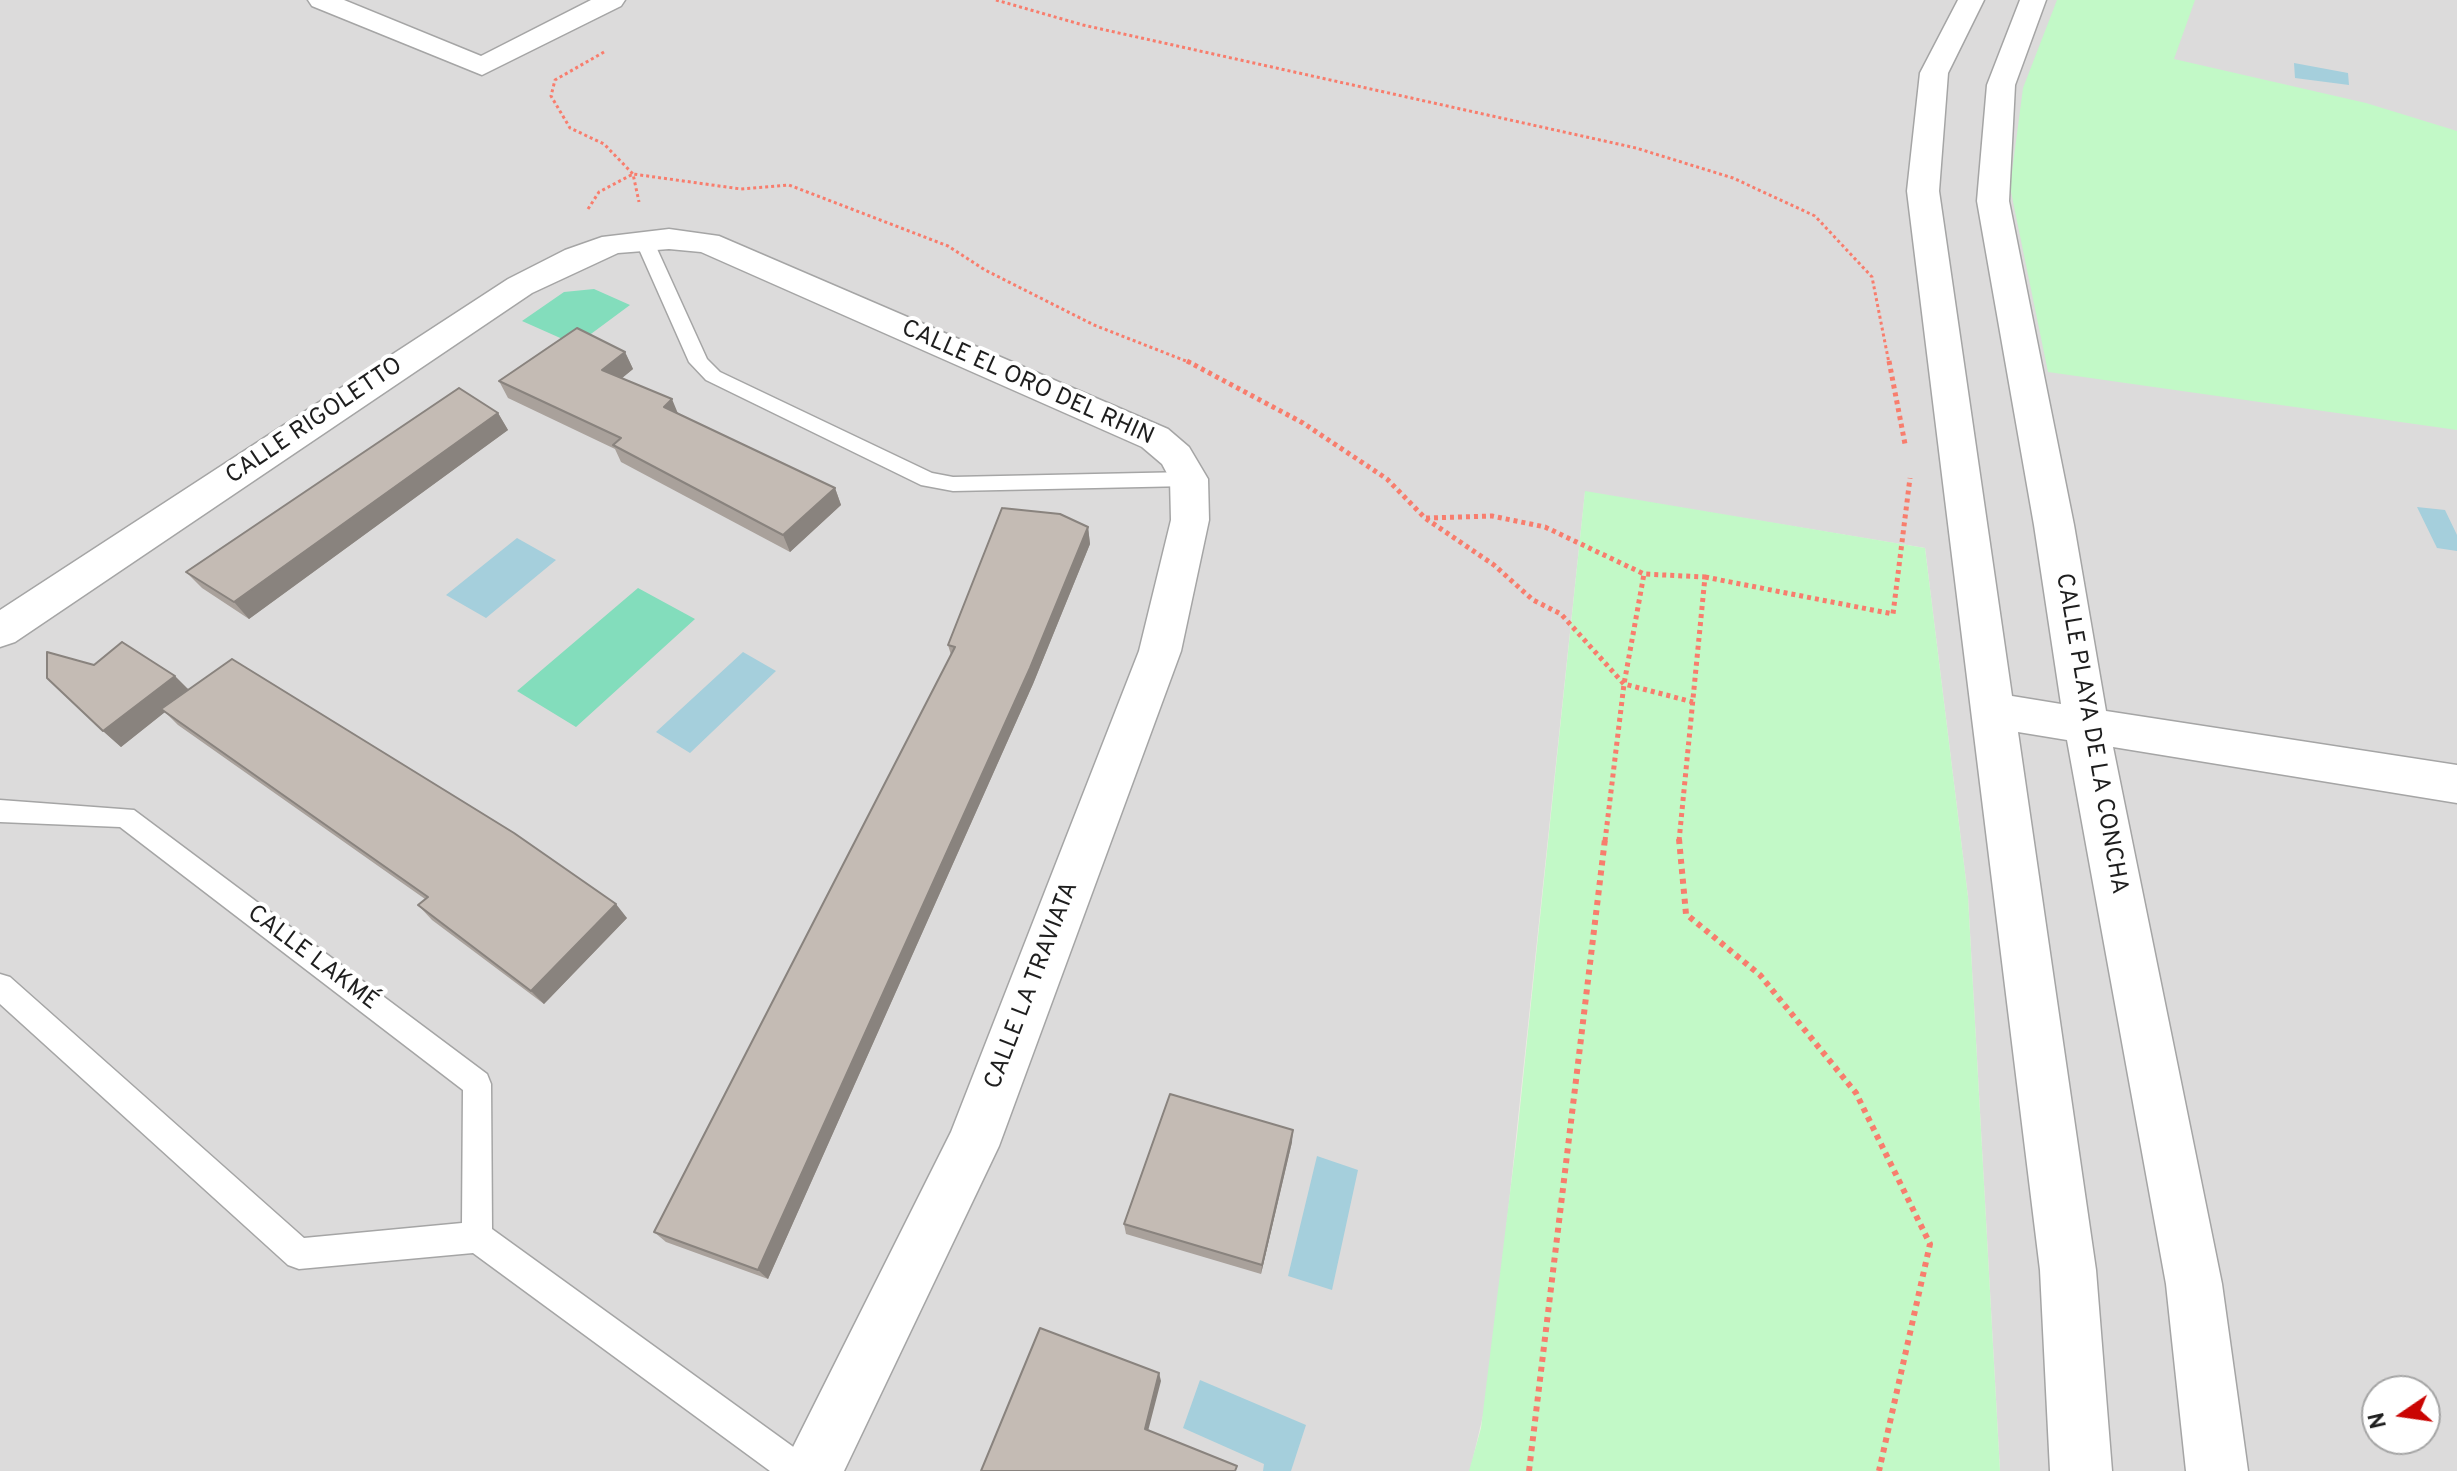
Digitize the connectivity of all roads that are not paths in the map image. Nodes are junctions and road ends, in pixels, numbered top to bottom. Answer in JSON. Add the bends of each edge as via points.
{"nodes":[{"id":1,"x":321,"y":0,"type":"edge"},
{"id":2,"x":612,"y":0,"type":"edge"},
{"id":3,"x":1971,"y":0,"type":"edge"},
{"id":4,"x":2033,"y":0,"type":"edge"},
{"id":5,"x":644,"y":240,"type":"junction"},
{"id":6,"x":1189,"y":479,"type":"junction"},
{"id":7,"x":0,"y":631,"type":"edge"},
{"id":8,"x":1990,"y":710,"type":"junction"},
{"id":9,"x":2086,"y":723,"type":"junction"},
{"id":10,"x":2457,"y":784,"type":"edge"},
{"id":11,"x":0,"y":811,"type":"edge"},
{"id":12,"x":0,"y":986,"type":"edge"},
{"id":13,"x":477,"y":1237,"type":"junction"},
{"id":14,"x":798,"y":1471,"type":"edge"},
{"id":15,"x":812,"y":1471,"type":"edge"},
{"id":16,"x":2081,"y":1471,"type":"edge"},
{"id":17,"x":2217,"y":1471,"type":"edge"}],
"edges":[{"from":1,"to":2,"type":"street","via":[[482,67]]},
{"from":3,"to":8,"type":"street","via":[[1934,73],[1923,191]]},
{"from":4,"to":9,"type":"street","name":"CALLE PLAYA DE LA CONCHA","via":[[2001,85],[1993,201]]},
{"from":5,"to":6,"type":"street","name":"CALLE EL ORO DEL RHIN","via":[[708,243],[1155,438],[1176,456]]},
{"from":5,"to":6,"type":"lane","name":"CALLE EL ORO DEL RHIN","via":[[699,362],[713,376],[928,480],[953,484]]},
{"from":5,"to":7,"type":"street","name":"CALLE RIGOLETTO","via":[[577,257],[520,286]]},
{"from":6,"to":15,"type":"street","name":"CALLE LA TRAVIATA","via":[[1190,520],[1160,651],[972,1146]]},
{"from":8,"to":9,"type":"street"},
{"from":8,"to":16,"type":"street","via":[[2068,1270]]},
{"from":9,"to":10,"type":"street"},
{"from":9,"to":17,"type":"street","name":"CALLE PLAYA DE LA CONCHA","via":[[2194,1284]]},
{"from":11,"to":13,"type":"lane","name":"CALLE LAKMÉ","via":[[125,817],[477,1084]]},
{"from":12,"to":13,"type":"lane","via":[[299,1254]]},
{"from":13,"to":14,"type":"lane"}]}
